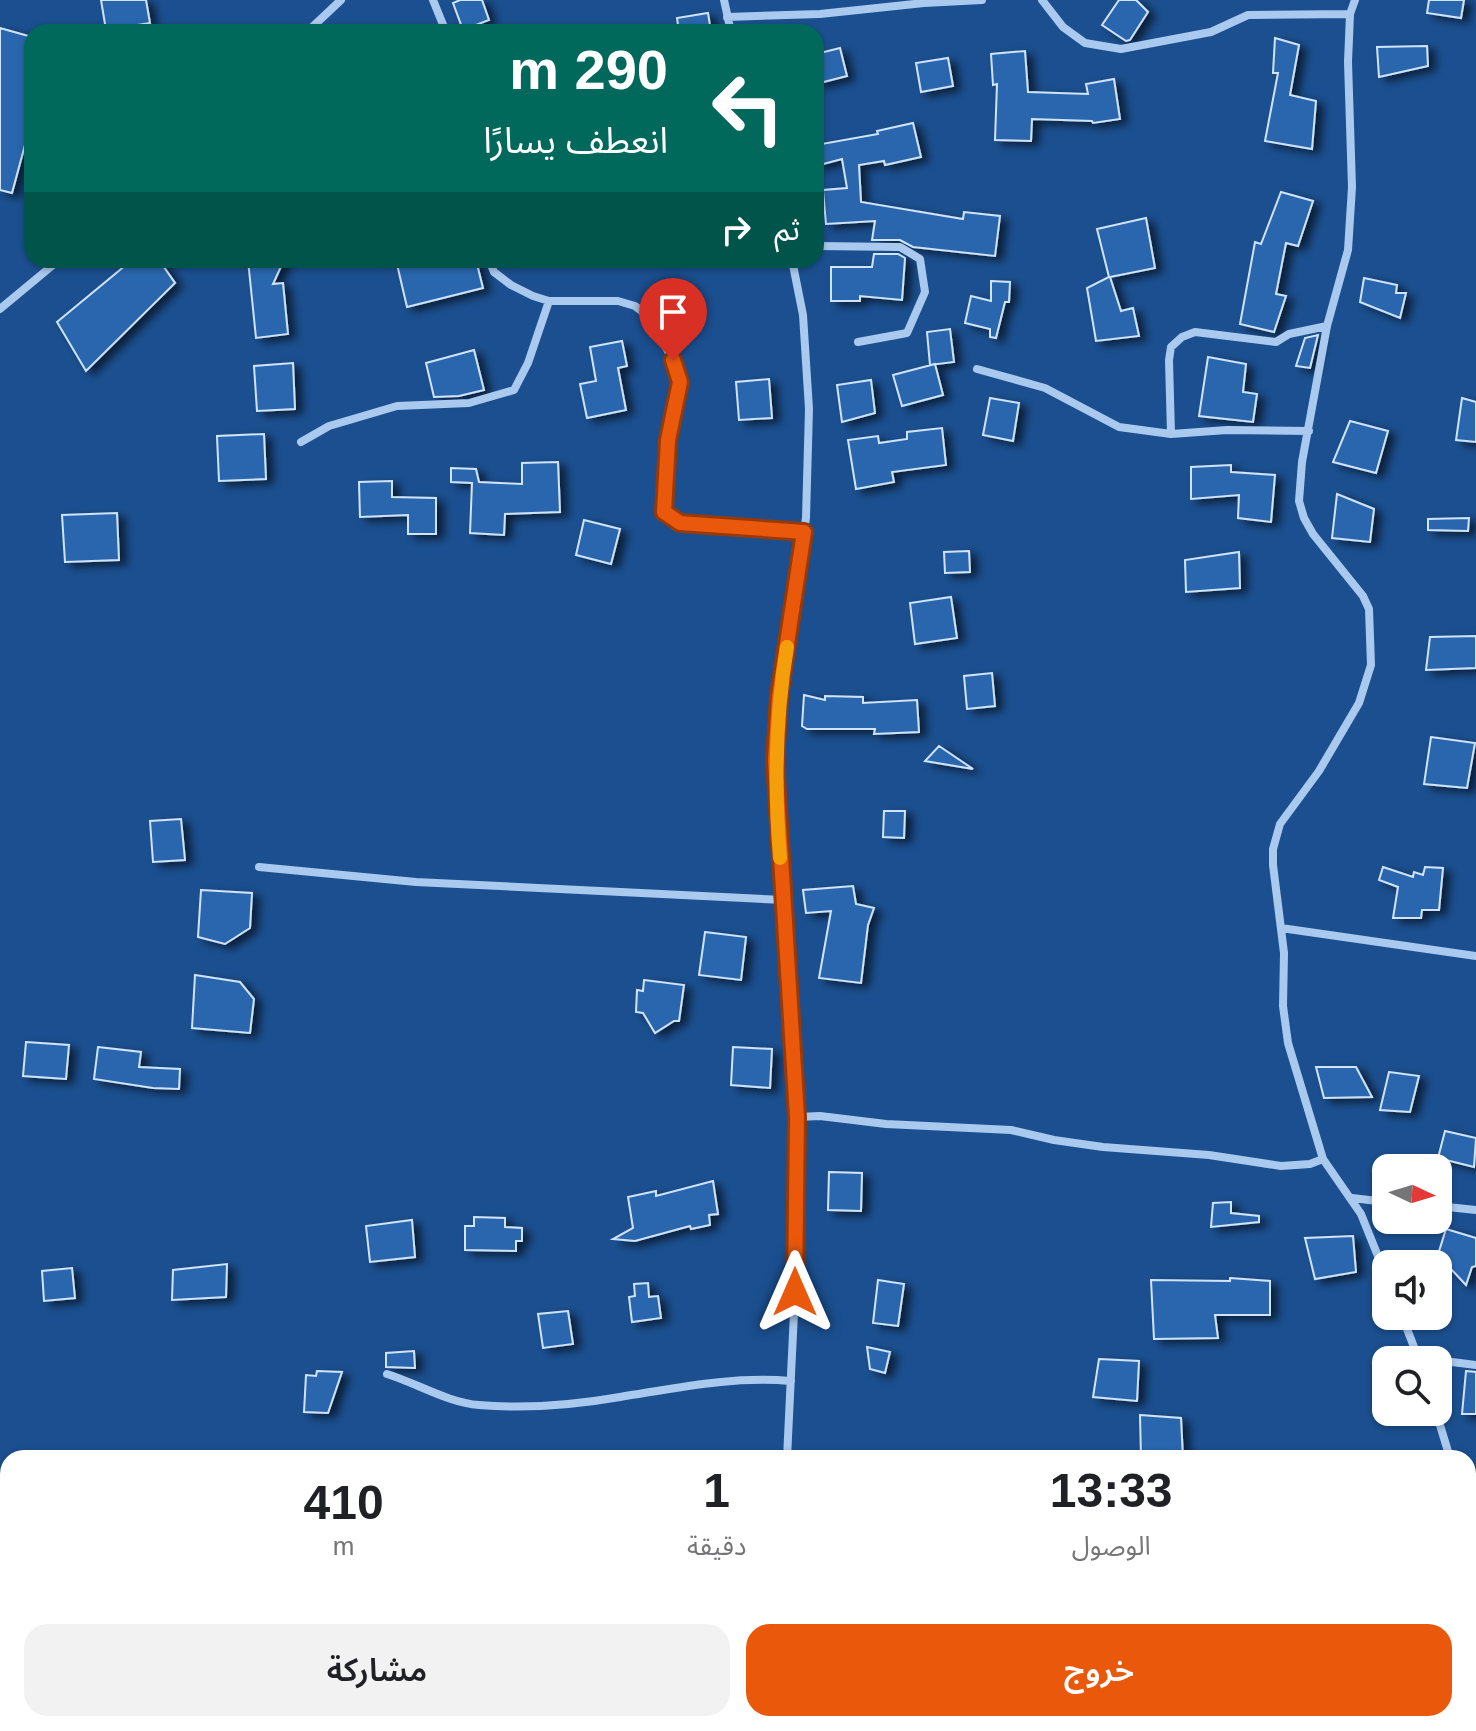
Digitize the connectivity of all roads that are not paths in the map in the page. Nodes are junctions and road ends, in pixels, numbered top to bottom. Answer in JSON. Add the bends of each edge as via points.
{"nodes":[{"id":1,"x":341,"y":0,"type":"edge"},
{"id":2,"x":433,"y":0,"type":"edge"},
{"id":3,"x":724,"y":0,"type":"edge"},
{"id":4,"x":982,"y":0,"type":"edge"},
{"id":5,"x":1042,"y":0,"type":"edge"},
{"id":6,"x":1355,"y":0,"type":"edge"},
{"id":7,"x":1350,"y":14,"type":"junction"},
{"id":8,"x":727,"y":17,"type":"junction"},
{"id":9,"x":316,"y":24,"type":"edge"},
{"id":10,"x":443,"y":24,"type":"edge"},
{"id":11,"x":729,"y":24,"type":"edge"},
{"id":12,"x":824,"y":246,"type":"edge"},
{"id":13,"x":49,"y":268,"type":"edge"},
{"id":14,"x":492,"y":268,"type":"edge"},
{"id":15,"x":794,"y":268,"type":"edge"},
{"id":16,"x":549,"y":301,"type":"junction"},
{"id":17,"x":0,"y":309,"type":"edge"},
{"id":18,"x":1327,"y":326,"type":"junction"},
{"id":19,"x":858,"y":342,"type":"dead end"},
{"id":20,"x":977,"y":369,"type":"dead end"},
{"id":21,"x":1309,"y":431,"type":"junction"},
{"id":22,"x":1171,"y":434,"type":"junction"},
{"id":23,"x":301,"y":442,"type":"dead end"},
{"id":24,"x":804,"y":532,"type":"junction"},
{"id":25,"x":259,"y":867,"type":"dead end"},
{"id":26,"x":783,"y":900,"type":"junction"},
{"id":27,"x":1281,"y":928,"type":"junction"},
{"id":28,"x":1476,"y":956,"type":"edge"},
{"id":29,"x":797,"y":1117,"type":"junction"},
{"id":30,"x":1323,"y":1159,"type":"junction"},
{"id":31,"x":1352,"y":1198,"type":"junction"},
{"id":32,"x":1372,"y":1200,"type":"edge"},
{"id":33,"x":1452,"y":1207,"type":"edge"},
{"id":34,"x":1476,"y":1210,"type":"edge"},
{"id":35,"x":1375,"y":1250,"type":"edge"},
{"id":36,"x":1452,"y":1362,"type":"edge"},
{"id":37,"x":1476,"y":1365,"type":"edge"},
{"id":38,"x":387,"y":1374,"type":"dead end"},
{"id":39,"x":791,"y":1381,"type":"junction"},
{"id":40,"x":1440,"y":1426,"type":"edge"},
{"id":41,"x":787,"y":1450,"type":"edge"},
{"id":42,"x":1448,"y":1450,"type":"edge"}],
"edges":[{"from":1,"to":9,"type":"street"},
{"from":2,"to":10,"type":"street"},
{"from":3,"to":8,"type":"street"},
{"from":4,"to":8,"type":"street"},
{"from":5,"to":7,"type":"street","via":[[1063,27],[1085,43],[1121,49],[1211,32],[1248,15]]},
{"from":6,"to":7,"type":"street"},
{"from":7,"to":18,"type":"street","via":[[1351,219]]},
{"from":8,"to":11,"type":"street"},
{"from":12,"to":19,"type":"street","via":[[900,247],[920,259],[925,292],[907,333]]},
{"from":13,"to":17,"type":"street"},
{"from":14,"to":16,"type":"street","via":[[511,285]]},
{"from":15,"to":24,"type":"street","via":[[803,315],[809,409]]},
{"from":16,"to":23,"type":"street","via":[[514,390],[469,403],[397,406],[329,426]]},
{"from":16,"to":24,"type":"street","via":[[618,301],[635,306],[648,316],[673,360],[680,382],[663,500],[671,519]]},
{"from":18,"to":21,"type":"street"},
{"from":18,"to":22,"type":"street","via":[[1276,342],[1195,332],[1182,337],[1171,347],[1169,360]]},
{"from":20,"to":22,"type":"street","via":[[1045,388],[1119,427]]},
{"from":21,"to":22,"type":"street"},
{"from":21,"to":27,"type":"street","via":[[1299,501],[1313,534],[1369,609],[1371,665],[1359,703],[1276,835],[1273,865]]},
{"from":24,"to":26,"type":"street","via":[[779,696],[775,760]]},
{"from":25,"to":26,"type":"street","via":[[416,882]]},
{"from":26,"to":29,"type":"street"},
{"from":27,"to":28,"type":"street"},
{"from":27,"to":30,"type":"street","via":[[1288,1043]]},
{"from":29,"to":30,"type":"street","via":[[1011,1130],[1103,1147],[1281,1166]]},
{"from":29,"to":39,"type":"street"},
{"from":30,"to":31,"type":"street"},
{"from":31,"to":32,"type":"street"},
{"from":31,"to":35,"type":"street"},
{"from":33,"to":34,"type":"street"},
{"from":36,"to":37,"type":"street"},
{"from":38,"to":39,"type":"street","via":[[476,1405],[555,1405],[734,1380]]},
{"from":39,"to":41,"type":"street"},
{"from":40,"to":42,"type":"street"}]}
